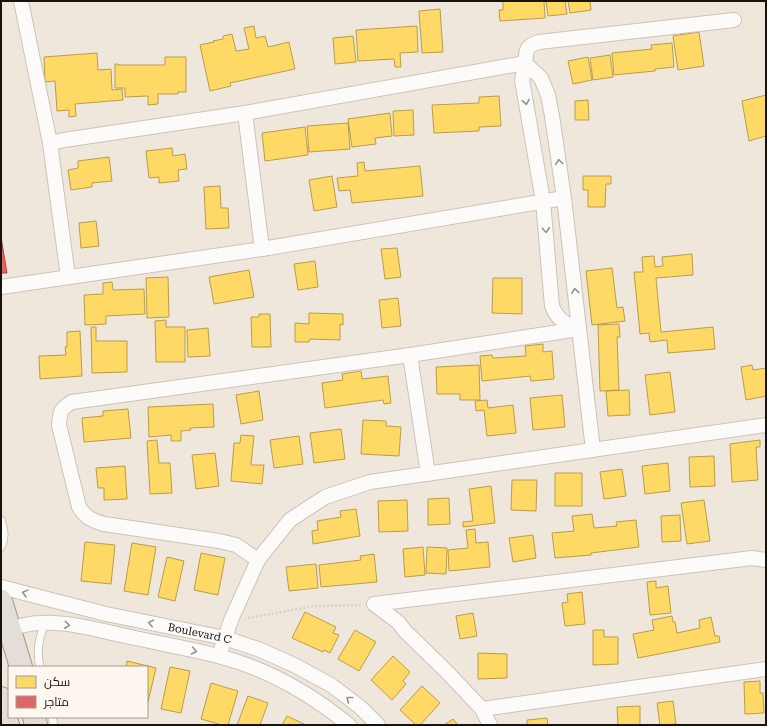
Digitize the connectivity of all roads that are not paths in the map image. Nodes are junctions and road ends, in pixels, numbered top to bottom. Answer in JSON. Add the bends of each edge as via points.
{"nodes":[{"id":1,"x":22,"y":1,"type":"edge"},
{"id":2,"x":734,"y":20,"type":"dead end"},
{"id":3,"x":525,"y":63,"type":"junction"},
{"id":4,"x":245,"y":113,"type":"junction"},
{"id":5,"x":50,"y":143,"type":"junction"},
{"id":6,"x":564,"y":198,"type":"junction"},
{"id":7,"x":543,"y":201,"type":"junction"},
{"id":8,"x":262,"y":249,"type":"junction"},
{"id":9,"x":68,"y":277,"type":"junction"},
{"id":10,"x":1,"y":287,"type":"edge"},
{"id":11,"x":579,"y":330,"type":"junction"},
{"id":12,"x":410,"y":355,"type":"junction"},
{"id":13,"x":766,"y":425,"type":"edge"},
{"id":14,"x":593,"y":450,"type":"junction"},
{"id":15,"x":428,"y":474,"type":"junction"},
{"id":16,"x":1,"y":520,"type":"edge"},
{"id":17,"x":1,"y":547,"type":"edge"},
{"id":18,"x":258,"y":560,"type":"junction"},
{"id":19,"x":766,"y":560,"type":"edge"},
{"id":20,"x":1,"y":587,"type":"edge"},
{"id":21,"x":1,"y":601,"type":"edge"},
{"id":22,"x":45,"y":623,"type":"junction"},
{"id":23,"x":5,"y":630,"type":"edge"},
{"id":24,"x":225,"y":638,"type":"junction"},
{"id":25,"x":1,"y":650,"type":"edge"},
{"id":26,"x":220,"y":656,"type":"junction"},
{"id":27,"x":21,"y":666,"type":"edge"},
{"id":28,"x":40,"y":666,"type":"edge"},
{"id":29,"x":766,"y":669,"type":"edge"},
{"id":30,"x":8,"y":674,"type":"edge"},
{"id":31,"x":1,"y":698,"type":"edge"},
{"id":32,"x":482,"y":709,"type":"junction"},
{"id":33,"x":8,"y":725,"type":"edge"},
{"id":34,"x":349,"y":725,"type":"edge"},
{"id":35,"x":378,"y":725,"type":"edge"},
{"id":36,"x":490,"y":725,"type":"edge"}],
"edges":[{"from":1,"to":5,"type":"street"},
{"from":2,"to":3,"type":"street","via":[[539,42],[527,49]]},
{"from":3,"to":4,"type":"street"},
{"from":6,"to":3,"type":"street","one_way":true,"via":[[548,95],[541,78]]},
{"from":3,"to":7,"type":"street","one_way":true,"via":[[522,80]]},
{"from":4,"to":5,"type":"street"},
{"from":4,"to":8,"type":"street"},
{"from":5,"to":9,"type":"street"},
{"from":6,"to":7,"type":"street"},
{"from":11,"to":6,"type":"street","one_way":true},
{"from":7,"to":8,"type":"street"},
{"from":7,"to":11,"type":"street","one_way":true,"via":[[552,306],[562,322]]},
{"from":8,"to":9,"type":"street"},
{"from":9,"to":10,"type":"street"},
{"from":11,"to":12,"type":"street"},
{"from":11,"to":14,"type":"street"},
{"from":12,"to":15,"type":"street"},
{"from":12,"to":18,"type":"street","via":[[72,402],[63,407],[59,425],[79,507],[85,516],[104,524],[230,543]]},
{"from":13,"to":14,"type":"street"},
{"from":14,"to":15,"type":"street"},
{"from":15,"to":18,"type":"street","via":[[370,482],[325,497],[290,520]]},
{"from":16,"to":17,"type":"lane","via":[[4,537]]},
{"from":18,"to":24,"type":"street"},
{"from":19,"to":32,"type":"street","via":[[752,558],[374,604],[398,622]]},
{"from":24,"to":20,"type":"street","name":"Boulevard C","one_way":true,"via":[[106,614]]},
{"from":21,"to":23,"type":"main road"},
{"from":22,"to":23,"type":"street","name":"Boulevard C"},
{"from":22,"to":26,"type":"street","name":"Boulevard C","one_way":true,"via":[[75,626]]},
{"from":22,"to":28,"type":"lane","via":[[39,642]]},
{"from":23,"to":27,"type":"main road"},
{"from":24,"to":26,"type":"street"},
{"from":35,"to":24,"type":"street","name":"Boulevard C","one_way":true,"via":[[360,707],[331,685],[258,649]]},
{"from":25,"to":30,"type":"main road"},
{"from":26,"to":34,"type":"street","name":"Boulevard C","via":[[262,671],[302,691]]},
{"from":29,"to":32,"type":"street"},
{"from":31,"to":33,"type":"main road"},
{"from":32,"to":36,"type":"street"}]}
